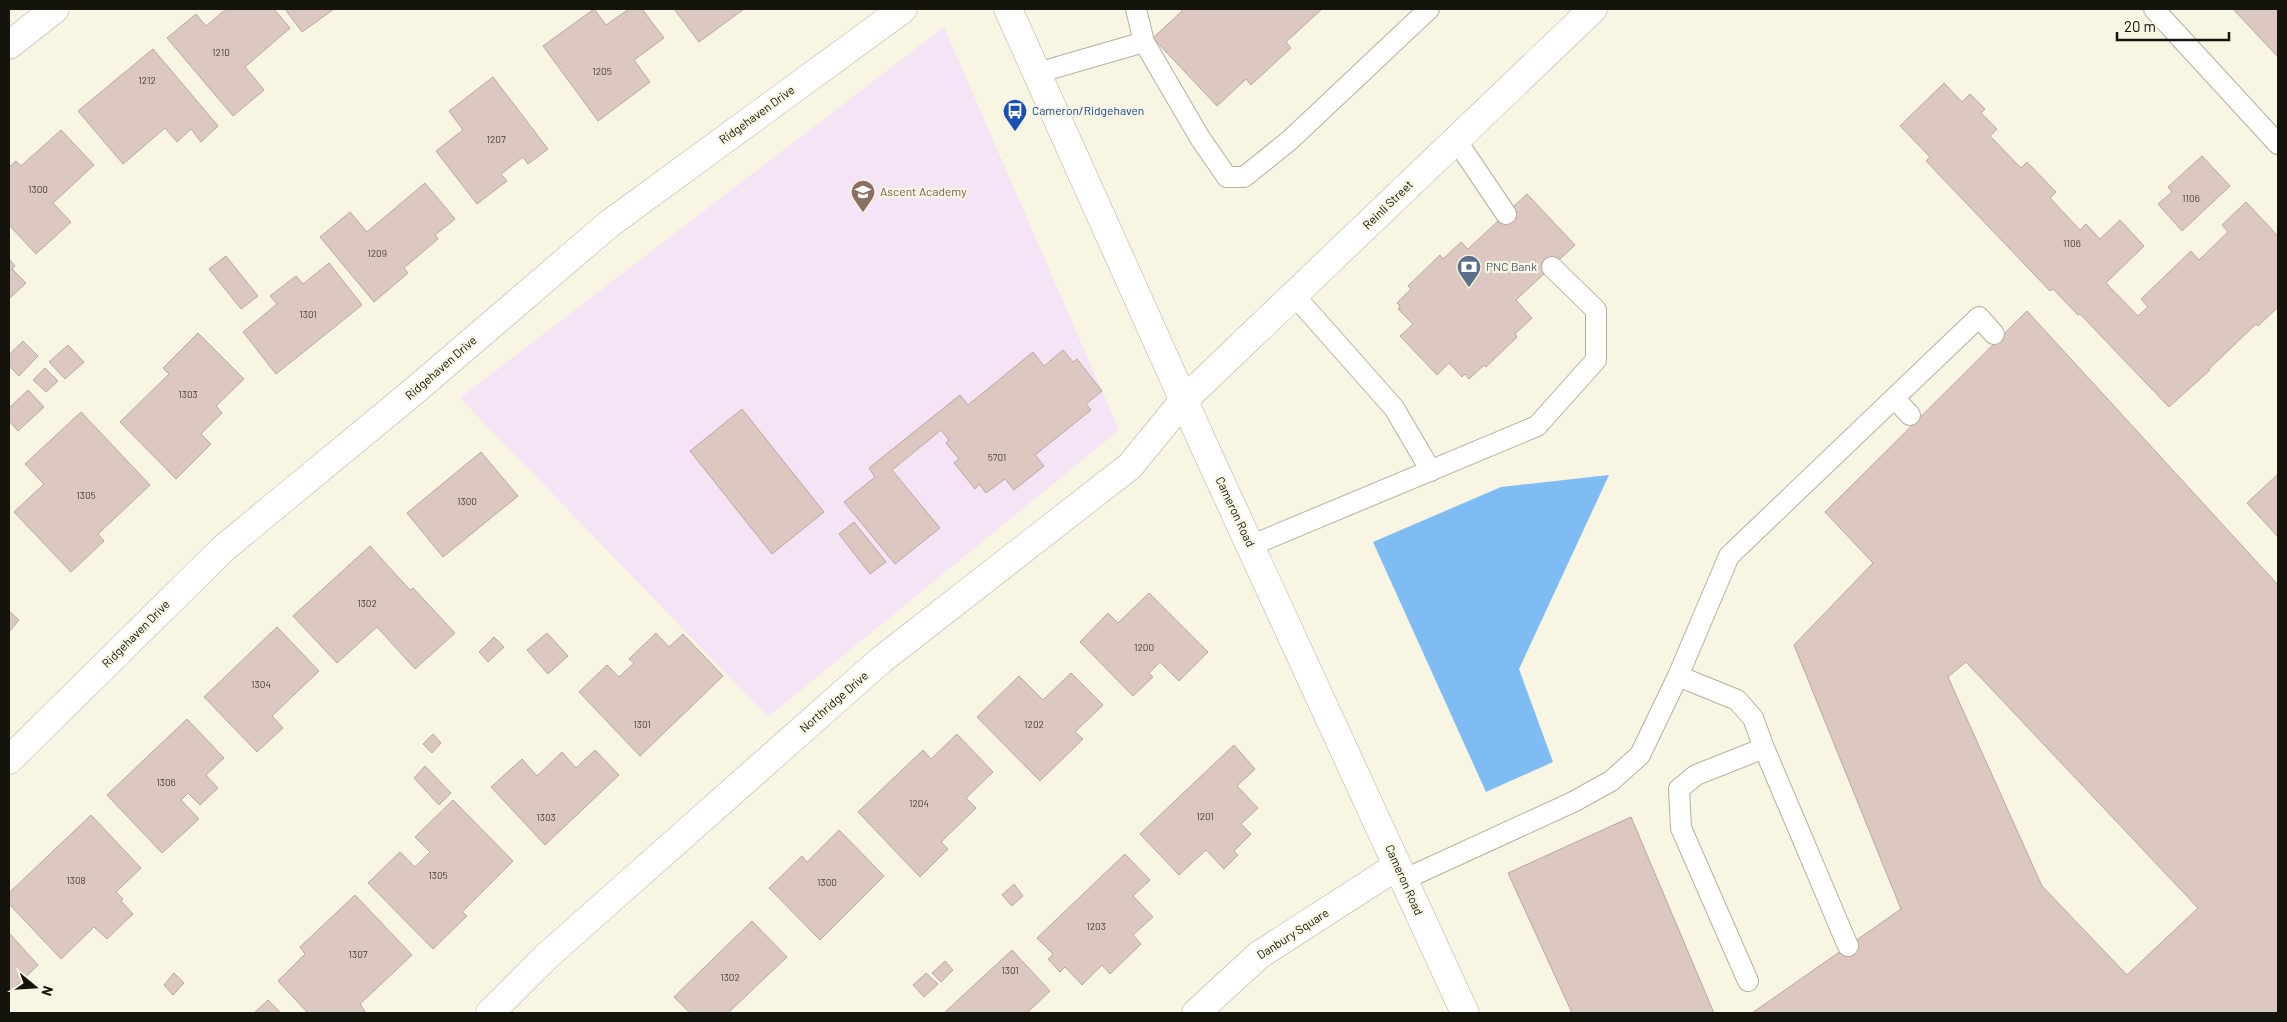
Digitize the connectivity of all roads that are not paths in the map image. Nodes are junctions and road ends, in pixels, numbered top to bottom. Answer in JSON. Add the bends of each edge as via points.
{"nodes":[{"id":1,"x":55,"y":9,"type":"edge"},
{"id":2,"x":903,"y":9,"type":"edge"},
{"id":3,"x":1008,"y":9,"type":"edge"},
{"id":4,"x":1136,"y":9,"type":"edge"},
{"id":5,"x":1429,"y":9,"type":"edge"},
{"id":6,"x":1593,"y":9,"type":"edge"},
{"id":7,"x":2154,"y":9,"type":"edge"},
{"id":8,"x":1144,"y":42,"type":"junction"},
{"id":9,"x":9,"y":45,"type":"edge"},
{"id":10,"x":1037,"y":73,"type":"junction"},
{"id":11,"x":1456,"y":140,"type":"junction"},
{"id":12,"x":2278,"y":144,"type":"edge"},
{"id":13,"x":1506,"y":214,"type":"dead end"},
{"id":14,"x":1552,"y":267,"type":"dead end"},
{"id":15,"x":1294,"y":295,"type":"junction"},
{"id":16,"x":1994,"y":334,"type":"dead end"},
{"id":17,"x":1894,"y":398,"type":"junction"},
{"id":18,"x":1184,"y":400,"type":"junction"},
{"id":19,"x":1910,"y":415,"type":"dead end"},
{"id":20,"x":1431,"y":471,"type":"junction"},
{"id":21,"x":1250,"y":546,"type":"junction"},
{"id":22,"x":1678,"y":676,"type":"junction"},
{"id":23,"x":1764,"y":748,"type":"junction"},
{"id":24,"x":9,"y":760,"type":"edge"},
{"id":25,"x":1400,"y":873,"type":"junction"},
{"id":26,"x":1848,"y":946,"type":"dead end"},
{"id":27,"x":1748,"y":981,"type":"dead end"},
{"id":28,"x":490,"y":1013,"type":"edge"},
{"id":29,"x":1196,"y":1013,"type":"edge"},
{"id":30,"x":1465,"y":1013,"type":"edge"}],
"edges":[{"from":1,"to":9,"type":"street"},
{"from":2,"to":24,"type":"street","name":"Ridgehaven Drive","via":[[609,224],[224,548]]},
{"from":3,"to":10,"type":"street","name":"Cameron Road"},
{"from":4,"to":8,"type":"lane"},
{"from":5,"to":8,"type":"lane","via":[[1290,140],[1244,177],[1227,176],[1200,138]]},
{"from":6,"to":11,"type":"street","name":"Reinli Street"},
{"from":7,"to":12,"type":"lane"},
{"from":8,"to":10,"type":"lane"},
{"from":10,"to":18,"type":"street","name":"Cameron Road"},
{"from":11,"to":13,"type":"lane"},
{"from":11,"to":15,"type":"street","name":"Reinli Street"},
{"from":14,"to":20,"type":"lane","via":[[1596,310],[1596,360],[1537,426]]},
{"from":15,"to":18,"type":"street","name":"Reinli Street"},
{"from":15,"to":20,"type":"lane","via":[[1394,408]]},
{"from":16,"to":17,"type":"lane","via":[[1979,317]]},
{"from":17,"to":19,"type":"lane"},
{"from":17,"to":22,"type":"lane","via":[[1729,556]]},
{"from":18,"to":21,"type":"street","name":"Cameron Road"},
{"from":18,"to":28,"type":"street","name":"Northridge Drive","via":[[1130,466],[881,660],[548,955]]},
{"from":20,"to":21,"type":"lane"},
{"from":21,"to":25,"type":"street","name":"Cameron Road"},
{"from":22,"to":23,"type":"lane","via":[[1737,700],[1753,718]]},
{"from":22,"to":25,"type":"lane","via":[[1640,755],[1611,781],[1573,802]]},
{"from":23,"to":26,"type":"lane"},
{"from":23,"to":27,"type":"lane","via":[[1696,775],[1680,789],[1681,828]]},
{"from":25,"to":29,"type":"street","name":"Danbury Square","via":[[1259,955]]},
{"from":25,"to":30,"type":"street","name":"Cameron Road"}]}
